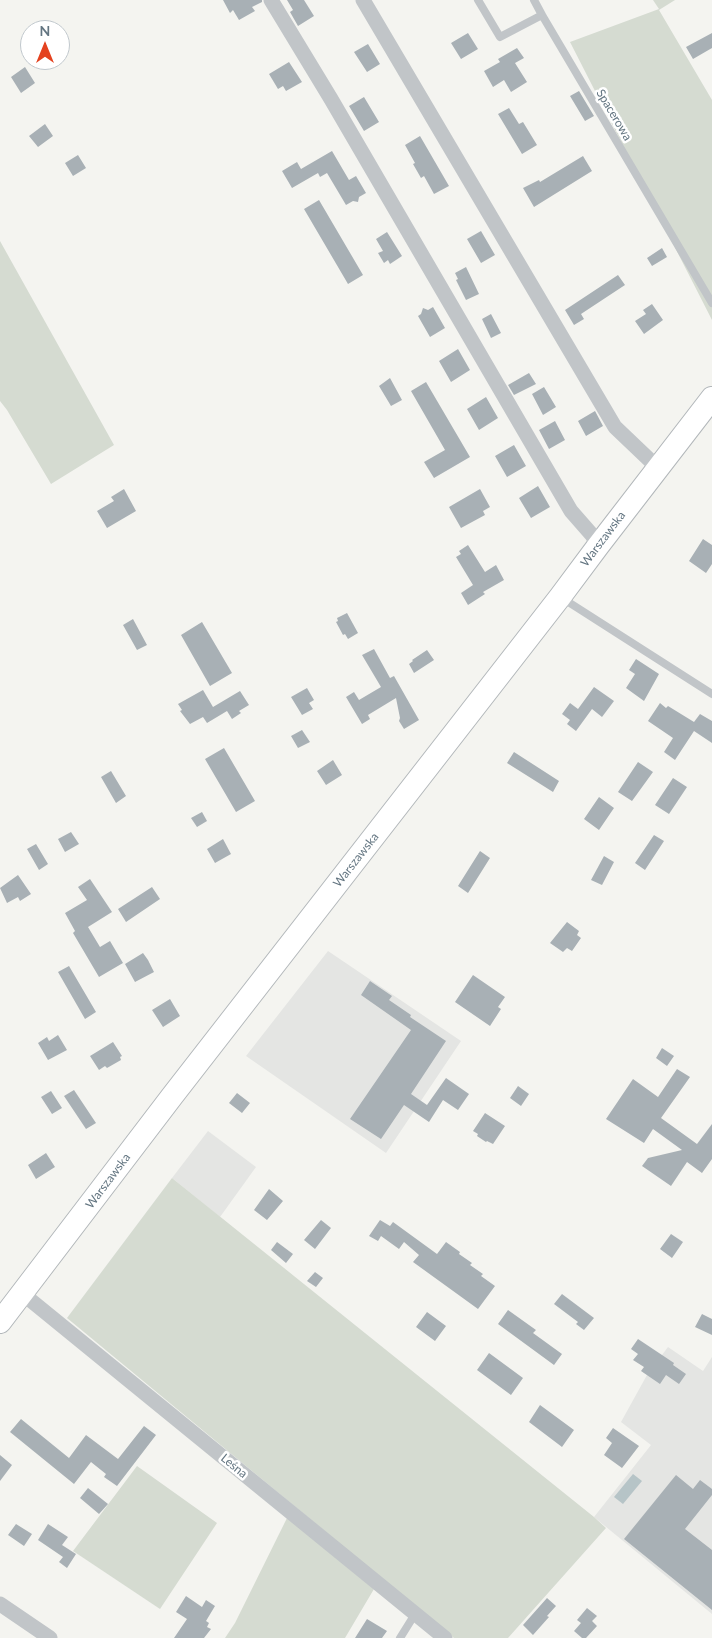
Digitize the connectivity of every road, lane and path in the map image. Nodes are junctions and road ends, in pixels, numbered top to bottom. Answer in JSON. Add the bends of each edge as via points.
{"nodes":[{"id":1,"x":271,"y":0,"type":"edge"},
{"id":2,"x":363,"y":0,"type":"edge"},
{"id":3,"x":478,"y":0,"type":"edge"},
{"id":4,"x":534,"y":0,"type":"edge"},
{"id":5,"x":542,"y":15,"type":"junction"},
{"id":6,"x":712,"y":303,"type":"edge"},
{"id":7,"x":712,"y":398,"type":"edge"},
{"id":8,"x":658,"y":468,"type":"junction"},
{"id":9,"x":598,"y":546,"type":"junction"},
{"id":10,"x":560,"y":596,"type":"junction"},
{"id":11,"x":712,"y":694,"type":"edge"},
{"id":12,"x":23,"y":1294,"type":"junction"},
{"id":13,"x":0,"y":1322,"type":"edge"},
{"id":14,"x":0,"y":1604,"type":"edge"},
{"id":15,"x":415,"y":1614,"type":"junction"},
{"id":16,"x":50,"y":1638,"type":"edge"},
{"id":17,"x":400,"y":1638,"type":"edge"},
{"id":18,"x":445,"y":1638,"type":"edge"}],
"edges":[{"from":1,"to":9,"type":"street","via":[[572,511]]},
{"from":2,"to":8,"type":"street","via":[[615,427]]},
{"from":3,"to":5,"type":"lane","via":[[500,37]]},
{"from":4,"to":5,"type":"lane","name":"Spacerowa"},
{"from":5,"to":6,"type":"lane","name":"Spacerowa"},
{"from":7,"to":8,"type":"main road","name":"Warszawska"},
{"from":8,"to":9,"type":"main road","name":"Warszawska"},
{"from":9,"to":10,"type":"main road","name":"Warszawska"},
{"from":10,"to":11,"type":"lane"},
{"from":10,"to":12,"type":"main road","name":"Warszawska"},
{"from":12,"to":13,"type":"main road","name":"Warszawska"},
{"from":12,"to":15,"type":"street","name":"Leśna"},
{"from":14,"to":16,"type":"street"},
{"from":15,"to":17,"type":"lane"},
{"from":15,"to":18,"type":"street","name":"Leśna"}]}
